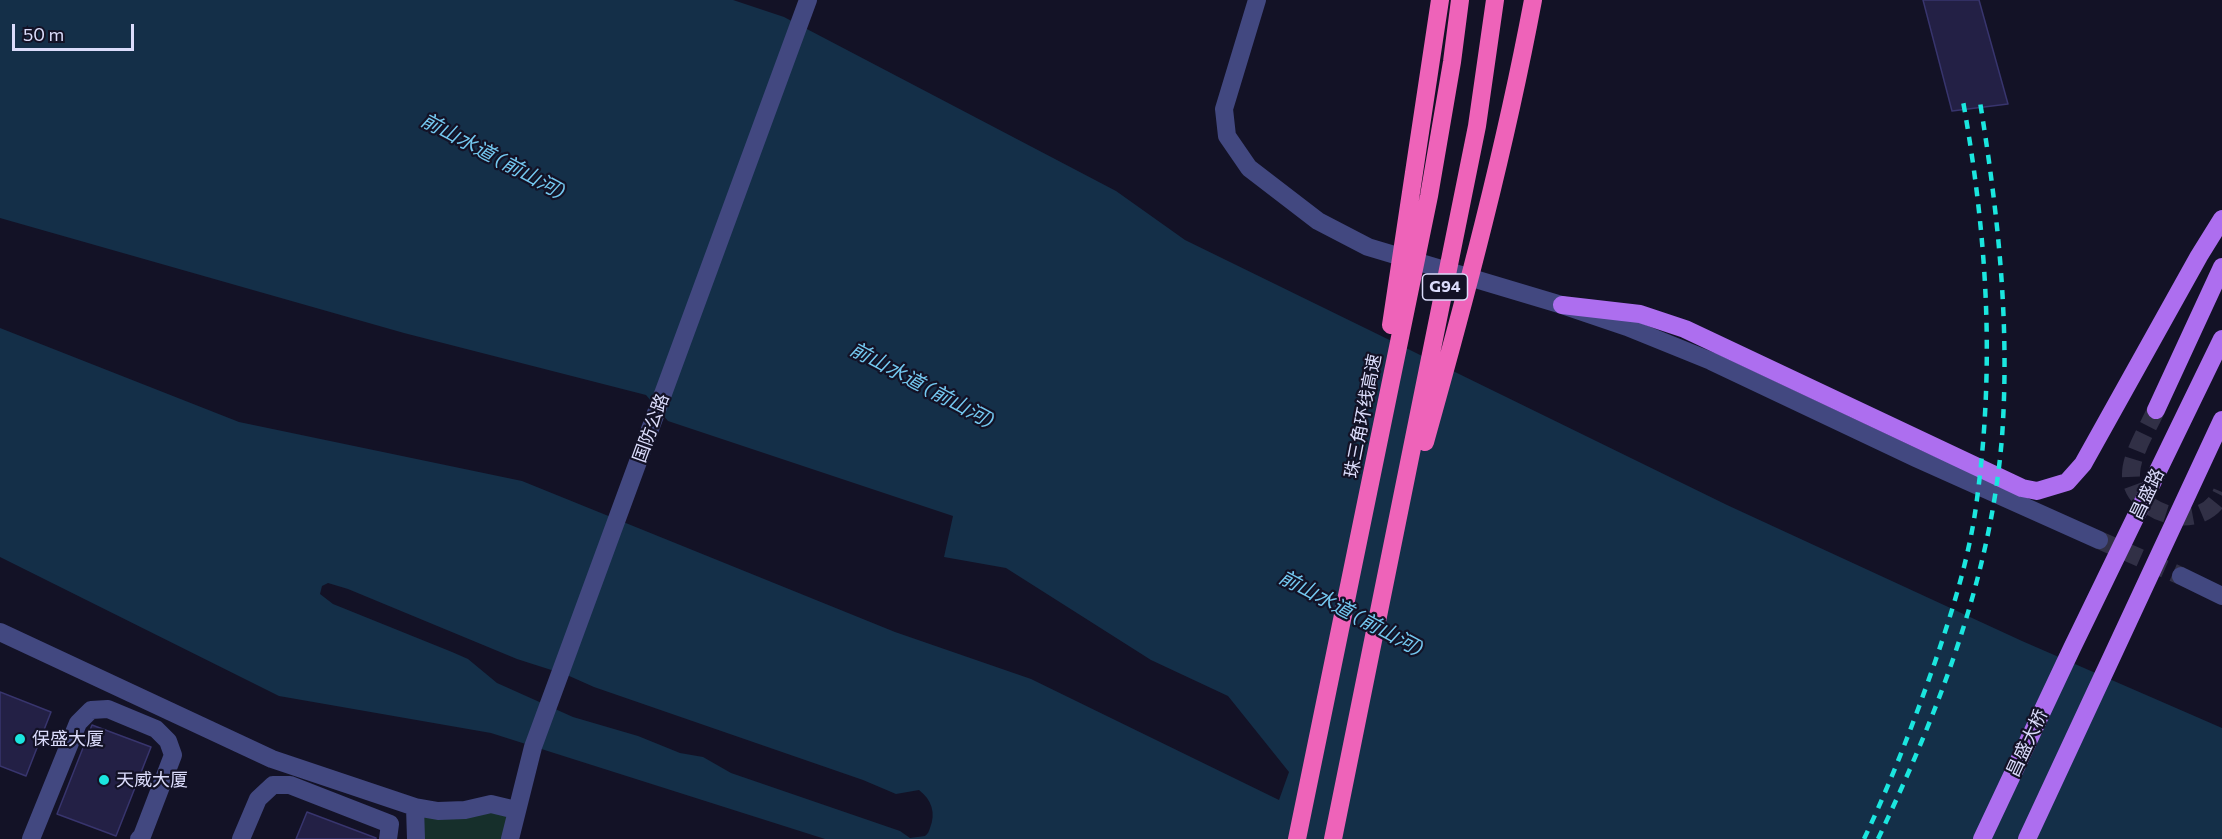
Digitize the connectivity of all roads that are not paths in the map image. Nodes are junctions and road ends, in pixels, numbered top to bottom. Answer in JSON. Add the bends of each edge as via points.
{"nodes":[{"id":1,"x":808,"y":0,"type":"edge"},
{"id":2,"x":1257,"y":0,"type":"edge"},
{"id":3,"x":1439,"y":0,"type":"edge"},
{"id":4,"x":1460,"y":0,"type":"edge"},
{"id":5,"x":1496,"y":0,"type":"edge"},
{"id":6,"x":1533,"y":0,"type":"edge"},
{"id":7,"x":2222,"y":219,"type":"edge"},
{"id":8,"x":2222,"y":267,"type":"edge"},
{"id":9,"x":1562,"y":304,"type":"junction"},
{"id":10,"x":2222,"y":339,"type":"edge"},
{"id":11,"x":2156,"y":410,"type":"tunnel mouth"},
{"id":12,"x":2222,"y":420,"type":"edge"},
{"id":13,"x":2099,"y":540,"type":"tunnel mouth"},
{"id":14,"x":1354,"y":567,"type":"junction"},
{"id":15,"x":1388,"y":574,"type":"junction"},
{"id":16,"x":2181,"y":576,"type":"tunnel mouth"},
{"id":17,"x":2222,"y":596,"type":"edge"},
{"id":18,"x":0,"y":632,"type":"edge"},
{"id":19,"x":2072,"y":648,"type":"joint"},
{"id":20,"x":415,"y":807,"type":"junction"},
{"id":21,"x":516,"y":810,"type":"junction"},
{"id":22,"x":37,"y":837,"type":"edge"},
{"id":23,"x":139,"y":839,"type":"edge"},
{"id":24,"x":241,"y":839,"type":"edge"},
{"id":25,"x":388,"y":839,"type":"edge"},
{"id":26,"x":416,"y":839,"type":"edge"},
{"id":27,"x":510,"y":839,"type":"edge"},
{"id":28,"x":1297,"y":839,"type":"edge"},
{"id":29,"x":1333,"y":839,"type":"edge"},
{"id":30,"x":1982,"y":839,"type":"edge"},
{"id":31,"x":2027,"y":839,"type":"edge"}],
"edges":[{"from":1,"to":21,"type":"street","name":"国防公路","via":[[533,747]]},
{"from":2,"to":9,"type":"street","via":[[1224,109],[1227,136],[1249,168],[1318,221],[1368,247]]},
{"from":3,"to":14,"type":"highway"},
{"from":4,"to":14,"type":"highway","name":"珠三角环线高速","number":"G94","via":[[1429,196]]},
{"from":5,"to":15,"type":"highway","number":"G94","via":[[1477,126]]},
{"from":6,"to":15,"type":"highway","via":[[1462,311]]},
{"from":7,"to":9,"type":"main road","via":[[2083,464],[2067,482],[2037,491],[2022,488],[1685,329],[1640,314]]},
{"from":8,"to":11,"type":"main road"},
{"from":9,"to":13,"type":"street","via":[[1711,361]]},
{"from":10,"to":19,"type":"main road","name":"昌盛路"},
{"from":12,"to":31,"type":"main road","name":"昌盛路"},
{"from":14,"to":28,"type":"highway","name":"珠三角环线高速","number":"G94"},
{"from":15,"to":29,"type":"highway","number":"G94"},
{"from":16,"to":17,"type":"street"},
{"from":18,"to":20,"type":"street","via":[[272,759]]},
{"from":19,"to":30,"type":"main road","name":"昌盛大桥"},
{"from":20,"to":21,"type":"street","via":[[465,810],[490,804]]},
{"from":20,"to":26,"type":"street"},
{"from":21,"to":27,"type":"street","name":"国防公路"},
{"from":22,"to":23,"type":"street","via":[[78,723],[91,710],[108,709],[156,729],[168,741],[172,755]]},
{"from":24,"to":25,"type":"street","via":[[258,799],[273,785],[290,785],[390,824]]}]}
